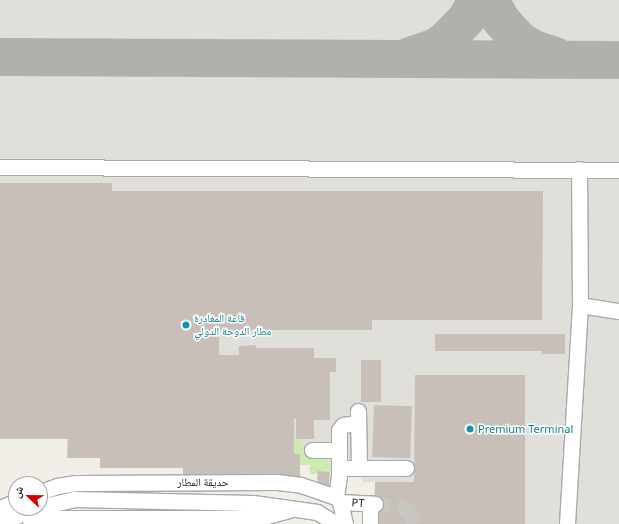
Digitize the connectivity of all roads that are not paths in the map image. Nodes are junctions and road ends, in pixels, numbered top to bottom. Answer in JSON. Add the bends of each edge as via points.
{"nodes":[{"id":1,"x":0,"y":167,"type":"edge"},
{"id":2,"x":579,"y":169,"type":"junction"},
{"id":3,"x":619,"y":170,"type":"edge"},
{"id":4,"x":580,"y":305,"type":"junction"},
{"id":5,"x":619,"y":311,"type":"edge"},
{"id":6,"x":312,"y":450,"type":"dead end"},
{"id":7,"x":339,"y":450,"type":"junction"},
{"id":8,"x":339,"y":468,"type":"junction"},
{"id":9,"x":359,"y":468,"type":"junction"},
{"id":10,"x":406,"y":468,"type":"dead end"},
{"id":11,"x":48,"y":489,"type":"edge"},
{"id":12,"x":338,"y":500,"type":"junction"},
{"id":13,"x":48,"y":504,"type":"edge"},
{"id":14,"x":292,"y":509,"type":"junction"},
{"id":15,"x":16,"y":516,"type":"edge"},
{"id":16,"x":0,"y":523,"type":"edge"},
{"id":17,"x":30,"y":524,"type":"edge"},
{"id":18,"x":336,"y":524,"type":"edge"},
{"id":19,"x":345,"y":524,"type":"edge"},
{"id":20,"x":370,"y":524,"type":"edge"},
{"id":21,"x":567,"y":524,"type":"edge"}],
"edges":[{"from":1,"to":2,"type":"street"},
{"from":2,"to":3,"type":"street"},
{"from":2,"to":4,"type":"street"},
{"from":4,"to":5,"type":"street"},
{"from":4,"to":21,"type":"street"},
{"from":6,"to":7,"type":"street"},
{"from":7,"to":8,"type":"street"},
{"from":7,"to":9,"type":"street","via":[[340,427],[358,417]]},
{"from":8,"to":9,"type":"street"},
{"from":8,"to":12,"type":"street"},
{"from":9,"to":10,"type":"street"},
{"from":11,"to":12,"type":"street","name":"حديقة المطار","via":[[76,483],[277,482],[301,485]]},
{"from":12,"to":19,"type":"street"},
{"from":12,"to":20,"type":"street","name":"PT","via":[[372,504]]},
{"from":13,"to":14,"type":"street","via":[[74,499],[237,502]]},
{"from":14,"to":17,"type":"street","via":[[267,516],[45,518]]},
{"from":14,"to":18,"type":"street","via":[[317,512]]},
{"from":15,"to":16,"type":"street"}]}
